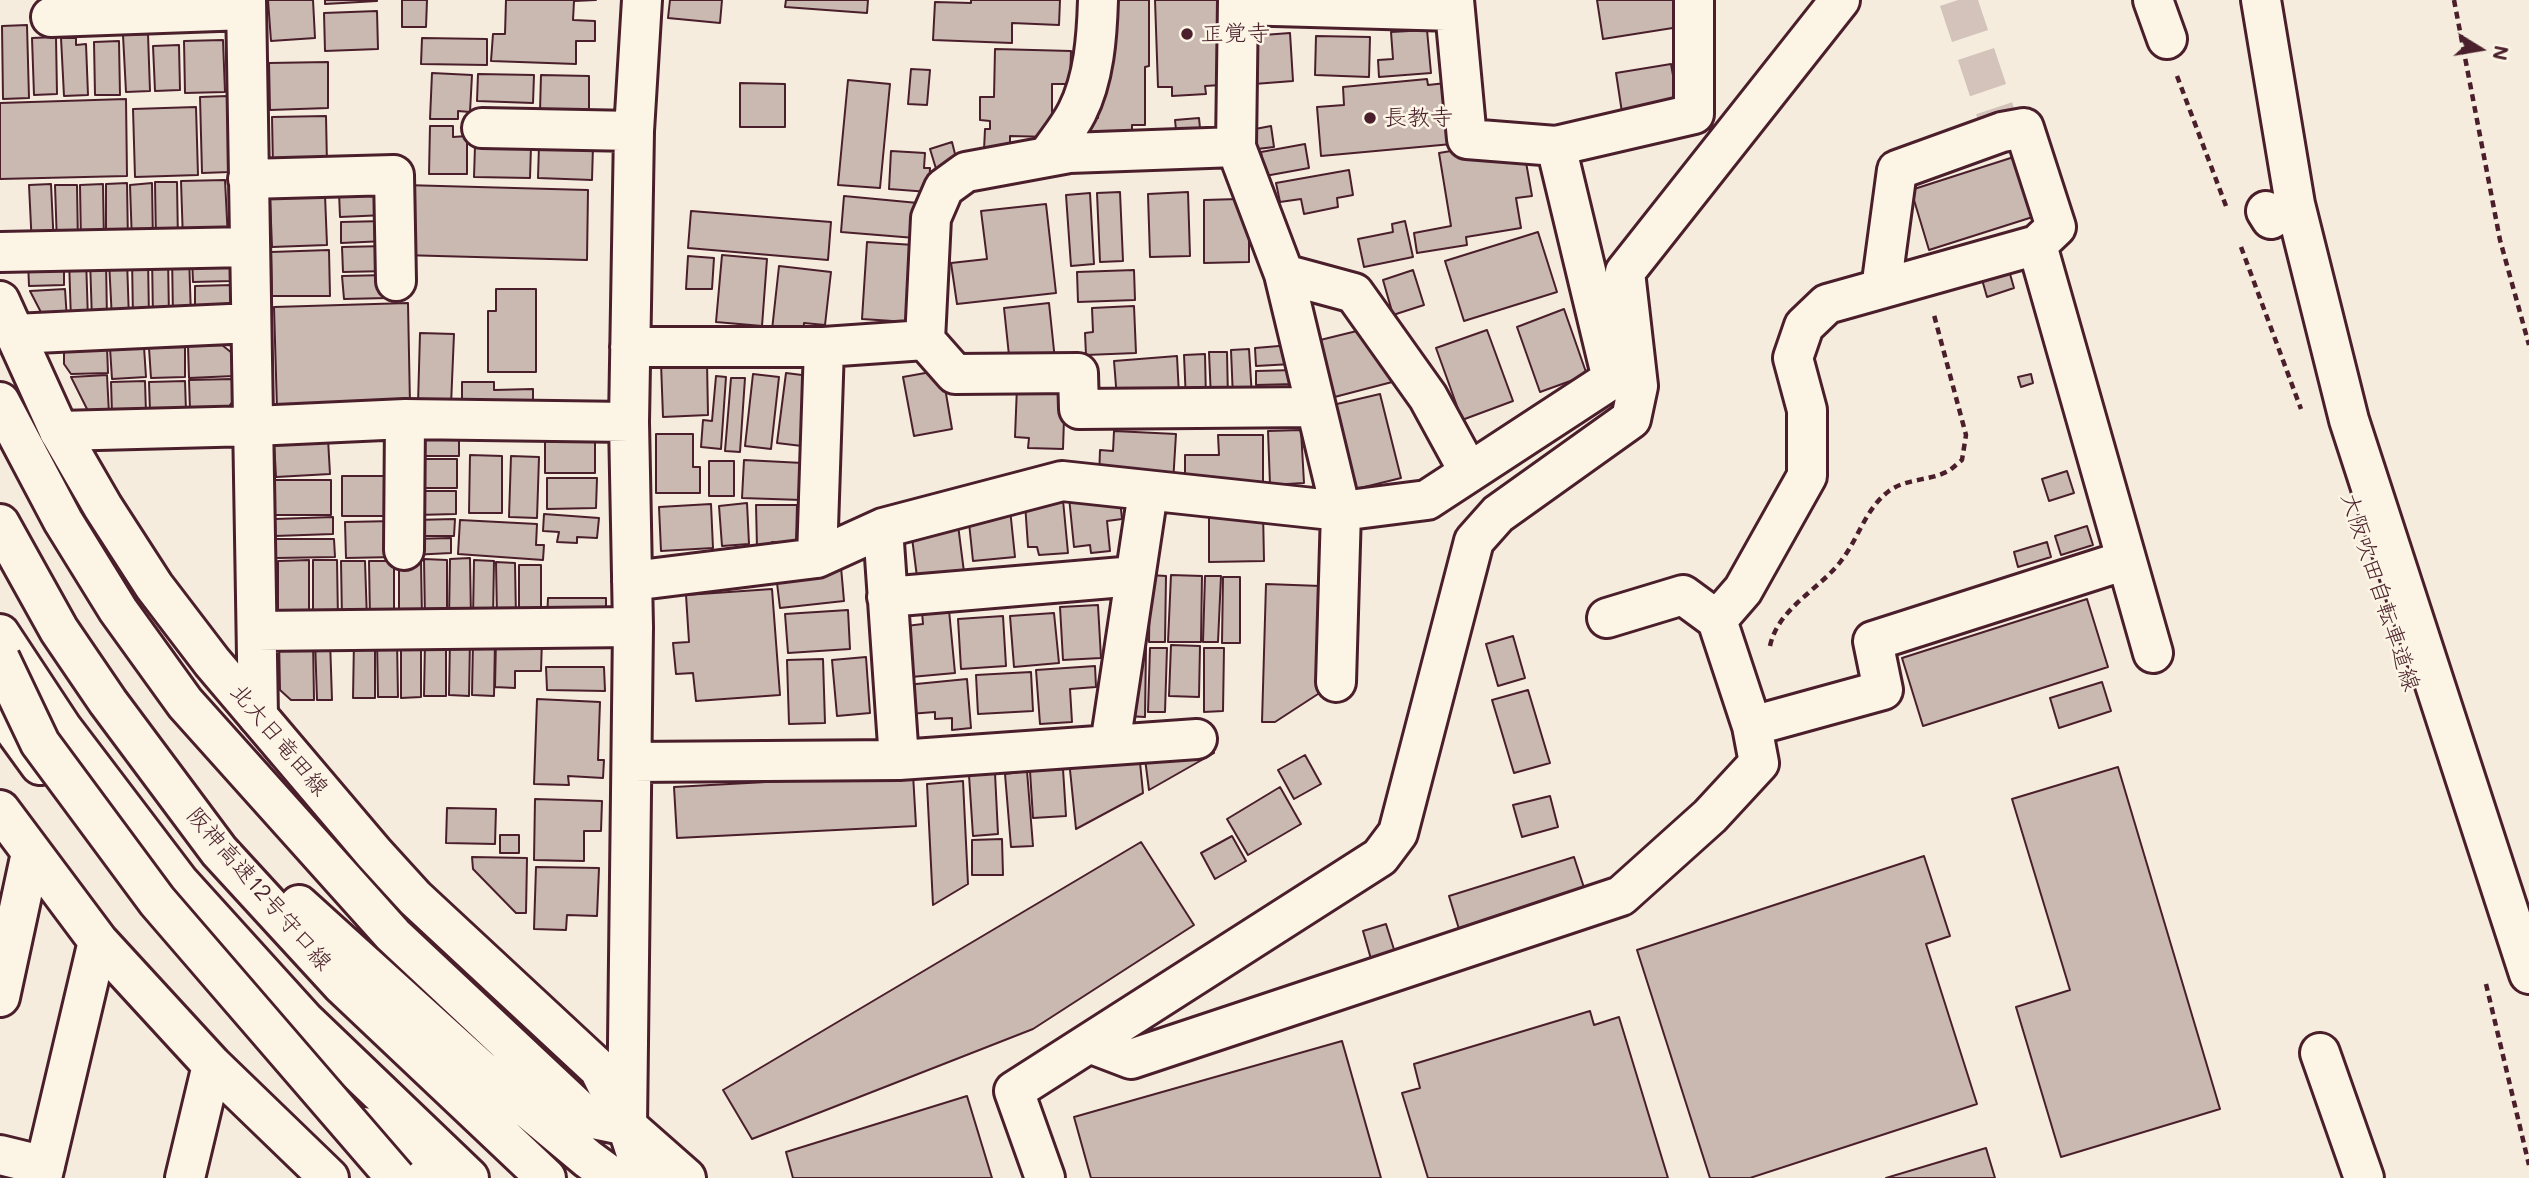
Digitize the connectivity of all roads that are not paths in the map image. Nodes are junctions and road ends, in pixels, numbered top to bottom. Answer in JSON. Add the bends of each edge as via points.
{"nodes":[{"id":1,"x":642,"y":0,"type":"edge"},
{"id":2,"x":1098,"y":0,"type":"edge"},
{"id":3,"x":1694,"y":0,"type":"edge"},
{"id":4,"x":1840,"y":0,"type":"edge"},
{"id":5,"x":2153,"y":0,"type":"edge"},
{"id":6,"x":2261,"y":0,"type":"edge"},
{"id":7,"x":1238,"y":2,"type":"edge"},
{"id":8,"x":246,"y":5,"type":"edge"},
{"id":9,"x":1454,"y":6,"type":"edge"},
{"id":10,"x":51,"y":17,"type":"dead end"},
{"id":11,"x":2167,"y":39,"type":"road end"},
{"id":12,"x":482,"y":128,"type":"dead end"},
{"id":13,"x":634,"y":131,"type":"junction"},
{"id":14,"x":1556,"y":146,"type":"junction"},
{"id":15,"x":1236,"y":147,"type":"junction"},
{"id":16,"x":1047,"y":157,"type":"junction"},
{"id":17,"x":248,"y":179,"type":"junction"},
{"id":18,"x":2037,"y":245,"type":"junction"},
{"id":19,"x":249,"y":247,"type":"junction"},
{"id":20,"x":0,"y":252,"type":"edge"},
{"id":21,"x":1284,"y":274,"type":"junction"},
{"id":22,"x":397,"y":281,"type":"dead end"},
{"id":23,"x":1881,"y":289,"type":"junction"},
{"id":24,"x":7,"y":317,"type":"edge"},
{"id":25,"x":251,"y":323,"type":"junction"},
{"id":26,"x":925,"y":340,"type":"junction"},
{"id":27,"x":824,"y":347,"type":"junction"},
{"id":28,"x":630,"y":348,"type":"junction"},
{"id":29,"x":0,"y":402,"type":"edge"},
{"id":30,"x":1316,"y":407,"type":"junction"},
{"id":31,"x":405,"y":419,"type":"junction"},
{"id":32,"x":629,"y":422,"type":"junction"},
{"id":33,"x":254,"y":426,"type":"junction"},
{"id":34,"x":59,"y":431,"type":"junction"},
{"id":35,"x":1469,"y":472,"type":"junction"},
{"id":36,"x":1148,"y":492,"type":"junction"},
{"id":37,"x":1341,"y":511,"type":"junction"},
{"id":38,"x":0,"y":524,"type":"edge"},
{"id":39,"x":883,"y":528,"type":"junction"},
{"id":40,"x":404,"y":550,"type":"dead end"},
{"id":41,"x":817,"y":558,"type":"junction"},
{"id":42,"x":2126,"y":560,"type":"junction"},
{"id":43,"x":1135,"y":576,"type":"junction"},
{"id":44,"x":632,"y":581,"type":"junction"},
{"id":45,"x":887,"y":597,"type":"junction"},
{"id":46,"x":1607,"y":618,"type":"dead end"},
{"id":47,"x":1717,"y":620,"type":"junction"},
{"id":48,"x":633,"y":627,"type":"junction"},
{"id":49,"x":257,"y":631,"type":"junction"},
{"id":50,"x":0,"y":634,"type":"edge"},
{"id":51,"x":2153,"y":653,"type":"dead end"},
{"id":52,"x":0,"y":659,"type":"edge"},
{"id":53,"x":0,"y":679,"type":"edge"},
{"id":54,"x":1336,"y":682,"type":"dead end"},
{"id":55,"x":0,"y":710,"type":"edge"},
{"id":56,"x":258,"y":716,"type":"junction"},
{"id":57,"x":1752,"y":726,"type":"junction"},
{"id":58,"x":1197,"y":739,"type":"dead end"},
{"id":59,"x":1110,"y":745,"type":"junction"},
{"id":60,"x":899,"y":760,"type":"junction"},
{"id":61,"x":632,"y":762,"type":"junction"},
{"id":62,"x":174,"y":790,"type":"junction"},
{"id":63,"x":0,"y":810,"type":"edge"},
{"id":64,"x":31,"y":853,"type":"junction"},
{"id":65,"x":98,"y":941,"type":"junction"},
{"id":66,"x":2529,"y":974,"type":"edge"},
{"id":67,"x":0,"y":997,"type":"edge"},
{"id":68,"x":1089,"y":1043,"type":"junction"},
{"id":69,"x":2320,"y":1052,"type":"dead end"},
{"id":70,"x":212,"y":1065,"type":"junction"},
{"id":71,"x":627,"y":1126,"type":"junction"},
{"id":72,"x":0,"y":1155,"type":"edge"},
{"id":73,"x":43,"y":1172,"type":"edge"},
{"id":74,"x":185,"y":1178,"type":"edge"},
{"id":75,"x":329,"y":1178,"type":"edge"},
{"id":76,"x":396,"y":1178,"type":"edge"},
{"id":77,"x":428,"y":1178,"type":"edge"},
{"id":78,"x":448,"y":1178,"type":"edge"},
{"id":79,"x":469,"y":1178,"type":"edge"},
{"id":80,"x":546,"y":1178,"type":"edge"},
{"id":81,"x":614,"y":1178,"type":"edge"},
{"id":82,"x":630,"y":1178,"type":"edge"},
{"id":83,"x":643,"y":1178,"type":"edge"},
{"id":84,"x":686,"y":1178,"type":"edge"},
{"id":85,"x":1045,"y":1178,"type":"edge"},
{"id":86,"x":2364,"y":1178,"type":"edge"}],
"edges":[{"from":1,"to":13,"type":"main road"},
{"from":2,"to":16,"type":"main road","via":[[1097,33],[1078,111]]},
{"from":3,"to":14,"type":"main road","via":[[1694,114]]},
{"from":4,"to":68,"type":"main road","via":[[1625,272],[1638,386],[1631,419],[1498,514],[1474,541],[1398,833],[1380,857]]},
{"from":5,"to":11,"type":"main road"},
{"from":6,"to":66,"type":"main road","via":[[2264,210],[2349,420]]},
{"from":7,"to":9,"type":"main road"},
{"from":7,"to":15,"type":"main road"},
{"from":8,"to":10,"type":"main road"},
{"from":8,"to":17,"type":"main road"},
{"from":9,"to":14,"type":"main road","via":[[1467,139]]},
{"from":12,"to":13,"type":"main road"},
{"from":13,"to":28,"type":"main road"},
{"from":14,"to":35,"type":"main road","via":[[1612,379]]},
{"from":15,"to":16,"type":"main road"},
{"from":15,"to":21,"type":"main road"},
{"from":16,"to":26,"type":"main road","via":[[966,172],[944,188],[930,218]]},
{"from":17,"to":19,"type":"main road"},
{"from":17,"to":22,"type":"main road","via":[[394,175]]},
{"from":18,"to":23,"type":"main road"},
{"from":18,"to":23,"type":"main road","via":[[2056,227],[2024,128],[2002,132],[1897,170]]},
{"from":18,"to":42,"type":"main road"},
{"from":19,"to":20,"type":"main road"},
{"from":19,"to":25,"type":"main road"},
{"from":21,"to":30,"type":"main road"},
{"from":21,"to":35,"type":"main road","via":[[1354,293],[1428,397]]},
{"from":23,"to":47,"type":"main road","via":[[1827,304],[1804,326],[1793,358],[1807,410],[1807,476],[1743,590]]},
{"from":24,"to":25,"type":"main road"},
{"from":24,"to":34,"type":"main road","name":"北大日竜田線"},
{"from":25,"to":33,"type":"main road"},
{"from":26,"to":27,"type":"main road"},
{"from":26,"to":30,"type":"main road","via":[[955,374],[1078,373],[1079,408]]},
{"from":27,"to":28,"type":"main road"},
{"from":27,"to":41,"type":"main road"},
{"from":28,"to":32,"type":"main road"},
{"from":29,"to":71,"type":"main road","via":[[118,610],[186,703],[393,935],[588,1118]]},
{"from":30,"to":37,"type":"main road"},
{"from":31,"to":32,"type":"main road"},
{"from":31,"to":33,"type":"main road"},
{"from":31,"to":40,"type":"main road"},
{"from":32,"to":44,"type":"main road"},
{"from":33,"to":34,"type":"main road"},
{"from":33,"to":49,"type":"main road"},
{"from":34,"to":56,"type":"main road","name":"北大日竜田線","via":[[154,586]]},
{"from":35,"to":37,"type":"main road","via":[[1427,500]]},
{"from":36,"to":37,"type":"main road"},
{"from":36,"to":39,"type":"main road","via":[[1062,481]]},
{"from":36,"to":43,"type":"main road"},
{"from":37,"to":54,"type":"main road"},
{"from":38,"to":62,"type":"main road","name":"阪神高速12号守口線","via":[[59,630]]},
{"from":39,"to":41,"type":"main road"},
{"from":39,"to":45,"type":"main road"},
{"from":41,"to":44,"type":"main road"},
{"from":42,"to":51,"type":"main road"},
{"from":42,"to":57,"type":"main road","via":[[1873,641],[1883,690]]},
{"from":43,"to":45,"type":"main road"},
{"from":43,"to":59,"type":"main road"},
{"from":44,"to":48,"type":"main road"},
{"from":45,"to":60,"type":"main road"},
{"from":46,"to":47,"type":"main road","via":[[1683,595]]},
{"from":47,"to":57,"type":"main road"},
{"from":48,"to":49,"type":"main road"},
{"from":48,"to":61,"type":"main road"},
{"from":49,"to":56,"type":"main road"},
{"from":50,"to":79,"type":"main road","via":[[62,728],[179,882],[306,1021]]},
{"from":52,"to":76,"type":"main road","bridge":true,"via":[[40,743],[158,901]]},
{"from":53,"to":78,"type":"main road","via":[[35,735],[151,889]]},
{"from":55,"to":77,"type":"main road","bridge":true,"via":[[59,792],[181,939],[329,1098]]},
{"from":56,"to":71,"type":"main road","name":"北大日竜田線","via":[[415,898],[599,1069]]},
{"from":57,"to":68,"type":"main road","via":[[1759,763],[1710,816],[1621,896],[1131,1059]]},
{"from":58,"to":59,"type":"main road"},
{"from":59,"to":60,"type":"main road"},
{"from":60,"to":61,"type":"main road"},
{"from":61,"to":71,"type":"main road"},
{"from":62,"to":80,"type":"main road","name":"阪神高速12号守口線","via":[[219,851],[342,985]]},
{"from":62,"to":81,"type":"main road","via":[[479,1068]]},
{"from":63,"to":64,"type":"main road"},
{"from":64,"to":65,"type":"main road"},
{"from":64,"to":67,"type":"main road"},
{"from":65,"to":70,"type":"main road"},
{"from":65,"to":73,"type":"main road"},
{"from":68,"to":85,"type":"main road","via":[[1014,1091]]},
{"from":69,"to":86,"type":"main road"},
{"from":70,"to":74,"type":"main road"},
{"from":70,"to":75,"type":"main road"},
{"from":71,"to":82,"type":"main road","name":"北大日竜田線"},
{"from":71,"to":83,"type":"main road","name":"北大日竜田線"},
{"from":71,"to":84,"type":"main road"},
{"from":72,"to":73,"type":"main road"}]}
